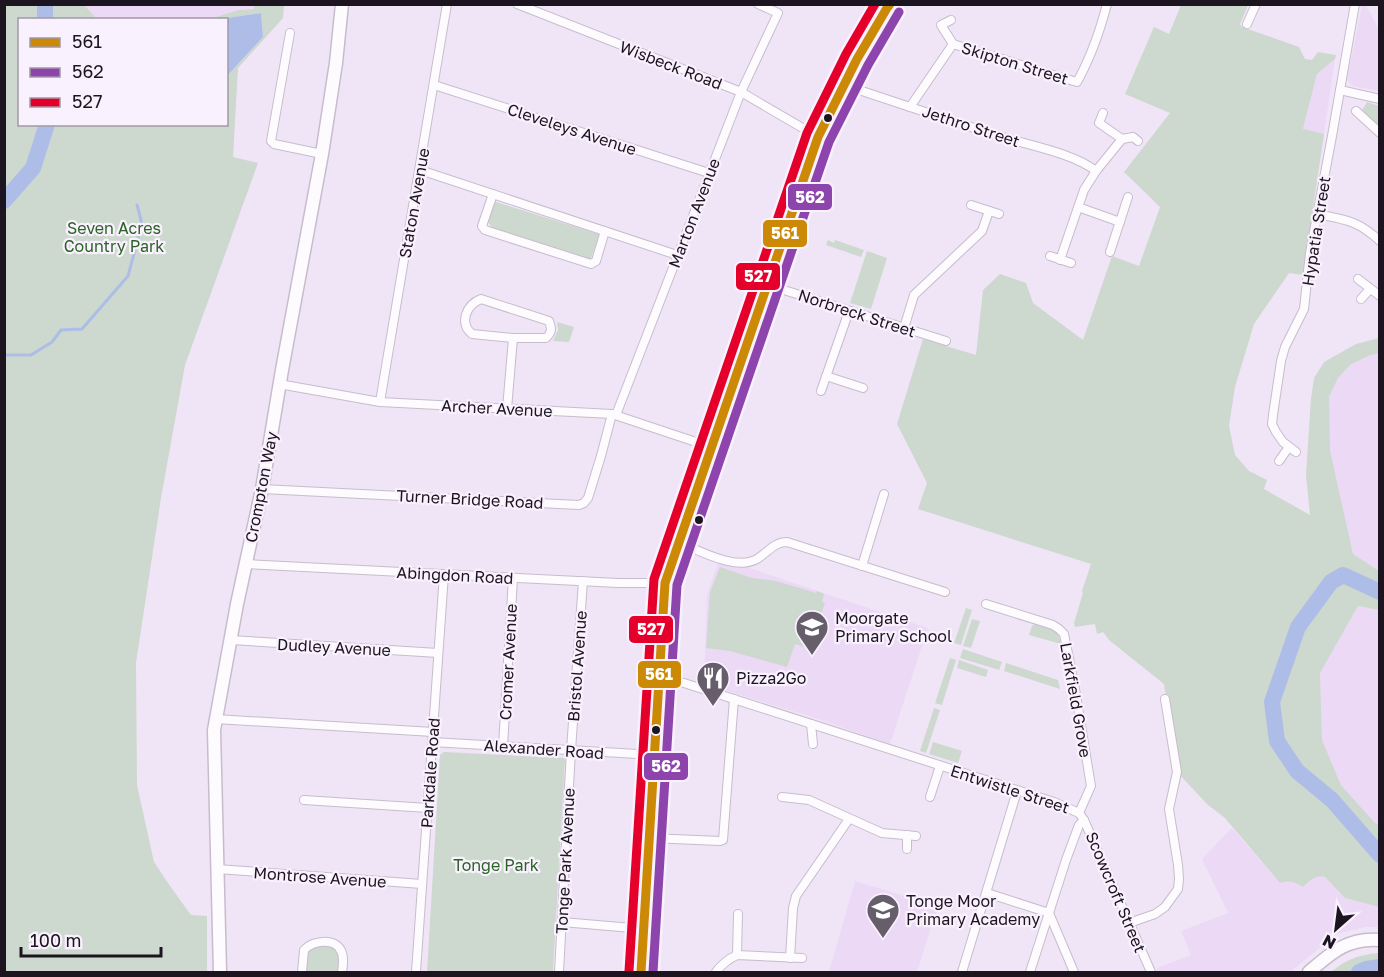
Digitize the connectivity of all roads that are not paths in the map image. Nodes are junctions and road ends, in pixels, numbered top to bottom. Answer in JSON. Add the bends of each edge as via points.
{"nodes":[{"id":1,"x":342,"y":4,"type":"edge"},
{"id":2,"x":447,"y":4,"type":"edge"},
{"id":3,"x":517,"y":4,"type":"edge"},
{"id":4,"x":758,"y":4,"type":"edge"},
{"id":5,"x":891,"y":4,"type":"edge"},
{"id":6,"x":1107,"y":4,"type":"edge"},
{"id":7,"x":1256,"y":4,"type":"edge"},
{"id":8,"x":1355,"y":4,"type":"edge"},
{"id":9,"x":951,"y":20,"type":"dead end"},
{"id":10,"x":1247,"y":24,"type":"dead end"},
{"id":11,"x":290,"y":33,"type":"dead end"},
{"id":12,"x":953,"y":44,"type":"junction"},
{"id":13,"x":434,"y":85,"type":"junction"},
{"id":14,"x":844,"y":85,"type":"junction"},
{"id":15,"x":1340,"y":90,"type":"junction"},
{"id":16,"x":741,"y":92,"type":"junction"},
{"id":17,"x":1380,"y":99,"type":"edge"},
{"id":18,"x":910,"y":107,"type":"junction"},
{"id":19,"x":1356,"y":111,"type":"dead end"},
{"id":20,"x":1102,"y":113,"type":"dead end"},
{"id":21,"x":1380,"y":132,"type":"edge"},
{"id":22,"x":818,"y":137,"type":"junction"},
{"id":23,"x":1122,"y":139,"type":"junction"},
{"id":24,"x":1138,"y":141,"type":"dead end"},
{"id":25,"x":322,"y":154,"type":"junction"},
{"id":26,"x":420,"y":170,"type":"junction"},
{"id":27,"x":1096,"y":171,"type":"junction"},
{"id":28,"x":709,"y":173,"type":"junction"},
{"id":29,"x":493,"y":194,"type":"junction"},
{"id":30,"x":1128,"y":197,"type":"dead end"},
{"id":31,"x":971,"y":205,"type":"dead end"},
{"id":32,"x":1078,"y":207,"type":"junction"},
{"id":33,"x":989,"y":211,"type":"junction"},
{"id":34,"x":999,"y":214,"type":"dead end"},
{"id":35,"x":1317,"y":214,"type":"junction"},
{"id":36,"x":1120,"y":222,"type":"junction"},
{"id":37,"x":605,"y":231,"type":"junction"},
{"id":38,"x":1380,"y":241,"type":"edge"},
{"id":39,"x":1110,"y":252,"type":"dead end"},
{"id":40,"x":677,"y":255,"type":"junction"},
{"id":41,"x":1050,"y":256,"type":"dead end"},
{"id":42,"x":1060,"y":260,"type":"junction"},
{"id":43,"x":1071,"y":263,"type":"dead end"},
{"id":44,"x":1358,"y":279,"type":"dead end"},
{"id":45,"x":768,"y":285,"type":"junction"},
{"id":46,"x":1370,"y":289,"type":"junction"},
{"id":47,"x":1380,"y":296,"type":"edge"},
{"id":48,"x":1361,"y":299,"type":"dead end"},
{"id":49,"x":849,"y":311,"type":"junction"},
{"id":50,"x":904,"y":328,"type":"junction"},
{"id":51,"x":513,"y":338,"type":"junction"},
{"id":52,"x":946,"y":342,"type":"dead end"},
{"id":53,"x":826,"y":376,"type":"junction"},
{"id":54,"x":279,"y":384,"type":"junction"},
{"id":55,"x":863,"y":388,"type":"dead end"},
{"id":56,"x":821,"y":391,"type":"dead end"},
{"id":57,"x":380,"y":402,"type":"junction"},
{"id":58,"x":507,"y":409,"type":"junction"},
{"id":59,"x":614,"y":415,"type":"junction"},
{"id":60,"x":711,"y":447,"type":"junction"},
{"id":61,"x":1279,"y":461,"type":"dead end"},
{"id":62,"x":262,"y":489,"type":"junction"},
{"id":63,"x":884,"y":494,"type":"dead end"},
{"id":64,"x":678,"y":542,"type":"junction"},
{"id":65,"x":245,"y":564,"type":"junction"},
{"id":66,"x":862,"y":566,"type":"junction"},
{"id":67,"x":444,"y":574,"type":"junction"},
{"id":68,"x":513,"y":578,"type":"junction"},
{"id":69,"x":583,"y":581,"type":"junction"},
{"id":70,"x":665,"y":584,"type":"junction"},
{"id":71,"x":945,"y":592,"type":"dead end"},
{"id":72,"x":986,"y":604,"type":"dead end"},
{"id":73,"x":231,"y":640,"type":"junction"},
{"id":74,"x":438,"y":653,"type":"junction"},
{"id":75,"x":659,"y":675,"type":"junction"},
{"id":76,"x":734,"y":699,"type":"junction"},
{"id":77,"x":1165,"y":699,"type":"dead end"},
{"id":78,"x":1167,"y":714,"type":"junction"},
{"id":79,"x":1157,"y":716,"type":"dead end"},
{"id":80,"x":215,"y":719,"type":"junction"},
{"id":81,"x":811,"y":724,"type":"junction"},
{"id":82,"x":433,"y":732,"type":"junction"},
{"id":83,"x":432,"y":742,"type":"junction"},
{"id":84,"x":813,"y":744,"type":"dead end"},
{"id":85,"x":503,"y":746,"type":"junction"},
{"id":86,"x":571,"y":750,"type":"junction"},
{"id":87,"x":655,"y":755,"type":"junction"},
{"id":88,"x":940,"y":766,"type":"junction"},
{"id":89,"x":1017,"y":790,"type":"junction"},
{"id":90,"x":930,"y":797,"type":"dead end"},
{"id":91,"x":782,"y":798,"type":"dead end"},
{"id":92,"x":304,"y":800,"type":"dead end"},
{"id":93,"x":428,"y":808,"type":"junction"},
{"id":94,"x":1079,"y":813,"type":"junction"},
{"id":95,"x":849,"y":819,"type":"junction"},
{"id":96,"x":1084,"y":820,"type":"junction"},
{"id":97,"x":650,"y":838,"type":"junction"},
{"id":98,"x":906,"y":849,"type":"dead end"},
{"id":99,"x":217,"y":869,"type":"junction"},
{"id":100,"x":422,"y":884,"type":"junction"},
{"id":101,"x":987,"y":893,"type":"junction"},
{"id":102,"x":1048,"y":912,"type":"junction"},
{"id":103,"x":738,"y":914,"type":"dead end"},
{"id":104,"x":562,"y":922,"type":"junction"},
{"id":105,"x":1129,"y":923,"type":"junction"},
{"id":106,"x":644,"y":929,"type":"junction"},
{"id":107,"x":1380,"y":940,"type":"edge"},
{"id":108,"x":737,"y":955,"type":"junction"},
{"id":109,"x":790,"y":957,"type":"junction"},
{"id":110,"x":802,"y":958,"type":"dead end"},
{"id":111,"x":220,"y":972,"type":"edge"},
{"id":112,"x":302,"y":972,"type":"edge"},
{"id":113,"x":342,"y":972,"type":"edge"},
{"id":114,"x":416,"y":972,"type":"edge"},
{"id":115,"x":559,"y":972,"type":"edge"},
{"id":116,"x":641,"y":972,"type":"edge"},
{"id":117,"x":716,"y":972,"type":"edge"},
{"id":118,"x":962,"y":972,"type":"edge"},
{"id":119,"x":1030,"y":972,"type":"edge"},
{"id":120,"x":1074,"y":972,"type":"edge"},
{"id":121,"x":1151,"y":972,"type":"edge"},
{"id":122,"x":1309,"y":972,"type":"edge"}],
"edges":[{"from":1,"to":25,"type":"main road","name":"Crompton Way"},
{"from":2,"to":13,"type":"street","name":"Staton Avenue"},
{"from":3,"to":16,"type":"street","name":"Wisbeck Road"},
{"from":4,"to":16,"type":"street","name":"Marton Avenue","via":[[778,13]]},
{"from":5,"to":14,"type":"main road"},
{"from":6,"to":12,"type":"street","name":"Skipton Street","via":[[1094,48],[1077,82]]},
{"from":7,"to":10,"type":"street"},
{"from":8,"to":15,"type":"street","name":"Hypatia Street"},
{"from":9,"to":12,"type":"street","via":[[941,25]]},
{"from":11,"to":25,"type":"street","via":[[271,141]]},
{"from":12,"to":18,"type":"street"},
{"from":13,"to":26,"type":"street","name":"Staton Avenue"},
{"from":13,"to":28,"type":"street","name":"Cleveleys Avenue"},
{"from":14,"to":18,"type":"street","name":"Jethro Street"},
{"from":14,"to":22,"type":"main road"},
{"from":15,"to":17,"type":"street"},
{"from":15,"to":35,"type":"street","name":"Hypatia Street"},
{"from":16,"to":22,"type":"street","name":"Wisbeck Road"},
{"from":16,"to":28,"type":"street","name":"Marton Avenue"},
{"from":18,"to":27,"type":"street","name":"Jethro Street","via":[[1086,164]]},
{"from":19,"to":21,"type":"street"},
{"from":20,"to":23,"type":"street","via":[[1099,123]]},
{"from":22,"to":45,"type":"main road"},
{"from":23,"to":24,"type":"street","via":[[1133,137]]},
{"from":23,"to":27,"type":"street"},
{"from":25,"to":54,"type":"main road","name":"Crompton Way"},
{"from":26,"to":29,"type":"street"},
{"from":26,"to":57,"type":"street","name":"Staton Avenue"},
{"from":27,"to":32,"type":"street"},
{"from":28,"to":40,"type":"street","name":"Marton Avenue"},
{"from":29,"to":37,"type":"street"},
{"from":29,"to":37,"type":"street","via":[[482,226],[496,234],[591,264],[596,261]]},
{"from":30,"to":36,"type":"street"},
{"from":31,"to":33,"type":"street"},
{"from":32,"to":36,"type":"street"},
{"from":32,"to":42,"type":"street"},
{"from":33,"to":34,"type":"street"},
{"from":33,"to":50,"type":"street","via":[[982,231],[914,295]]},
{"from":35,"to":38,"type":"street","via":[[1353,222]]},
{"from":35,"to":61,"type":"street","name":"Hypatia Street","via":[[1304,309],[1281,361],[1272,424],[1282,442],[1292,449]]},
{"from":36,"to":39,"type":"street"},
{"from":37,"to":40,"type":"street"},
{"from":40,"to":59,"type":"street","name":"Marton Avenue"},
{"from":41,"to":42,"type":"street"},
{"from":42,"to":43,"type":"street"},
{"from":44,"to":46,"type":"street"},
{"from":45,"to":49,"type":"street","name":"Norbreck Street"},
{"from":45,"to":60,"type":"main road"},
{"from":46,"to":47,"type":"street"},
{"from":46,"to":48,"type":"street"},
{"from":49,"to":50,"type":"street","name":"Norbreck Street"},
{"from":49,"to":53,"type":"street"},
{"from":50,"to":52,"type":"street","name":"Norbreck Street"},
{"from":51,"to":51,"type":"street","via":[[472,334],[467,330],[465,324],[473,302],[481,299],[549,321],[552,327],[546,338]]},
{"from":51,"to":58,"type":"street"},
{"from":53,"to":55,"type":"street"},
{"from":53,"to":56,"type":"street"},
{"from":54,"to":57,"type":"street","name":"Archer Avenue"},
{"from":54,"to":62,"type":"main road","name":"Crompton Way"},
{"from":57,"to":58,"type":"street","name":"Archer Avenue"},
{"from":58,"to":59,"type":"street","name":"Archer Avenue"},
{"from":59,"to":60,"type":"street","name":"Archer Avenue"},
{"from":59,"to":62,"type":"street","name":"Turner Bridge Road","via":[[588,498],[579,505]]},
{"from":60,"to":64,"type":"main road"},
{"from":62,"to":65,"type":"main road","name":"Crompton Way"},
{"from":63,"to":66,"type":"street"},
{"from":64,"to":66,"type":"street","via":[[739,564],[787,542],[837,562]]},
{"from":64,"to":70,"type":"main road"},
{"from":65,"to":67,"type":"street","name":"Abingdon Road"},
{"from":65,"to":73,"type":"main road","name":"Crompton Way"},
{"from":66,"to":71,"type":"street"},
{"from":67,"to":68,"type":"street","name":"Abingdon Road"},
{"from":67,"to":74,"type":"street","name":"Parkdale Road"},
{"from":68,"to":69,"type":"street","name":"Abingdon Road"},
{"from":68,"to":85,"type":"street","name":"Cromer Avenue"},
{"from":69,"to":70,"type":"street","name":"Abingdon Road"},
{"from":69,"to":86,"type":"street","name":"Bristol Avenue"},
{"from":70,"to":75,"type":"main road"},
{"from":72,"to":94,"type":"street","name":"Larkfield Grove","via":[[1053,626],[1064,634],[1091,786]]},
{"from":73,"to":74,"type":"street","name":"Dudley Avenue"},
{"from":73,"to":80,"type":"main road","name":"Crompton Way"},
{"from":74,"to":82,"type":"street","name":"Parkdale Road"},
{"from":75,"to":76,"type":"street","name":"Entwistle Street"},
{"from":75,"to":87,"type":"main road"},
{"from":76,"to":81,"type":"street","name":"Entwistle Street"},
{"from":76,"to":97,"type":"street","via":[[723,840]]},
{"from":77,"to":78,"type":"street"},
{"from":78,"to":79,"type":"street"},
{"from":78,"to":105,"type":"street","via":[[1177,772],[1169,809],[1178,889],[1155,914]]},
{"from":80,"to":82,"type":"street"},
{"from":80,"to":99,"type":"main road","name":"Crompton Way"},
{"from":81,"to":84,"type":"street"},
{"from":81,"to":88,"type":"street","name":"Entwistle Street"},
{"from":82,"to":83,"type":"street","name":"Parkdale Road"},
{"from":83,"to":85,"type":"street","name":"Alexander Road"},
{"from":83,"to":93,"type":"street","name":"Parkdale Road"},
{"from":85,"to":86,"type":"street","name":"Alexander Road"},
{"from":86,"to":87,"type":"street","name":"Alexander Road"},
{"from":86,"to":104,"type":"street","name":"Tonge Park Avenue"},
{"from":87,"to":97,"type":"main road"},
{"from":88,"to":89,"type":"street","name":"Entwistle Street"},
{"from":88,"to":90,"type":"street","name":"Entwistle Street"},
{"from":89,"to":94,"type":"street","name":"Entwistle Street"},
{"from":89,"to":101,"type":"street"},
{"from":91,"to":95,"type":"street","via":[[797,803],[809,800]]},
{"from":92,"to":93,"type":"street"},
{"from":93,"to":100,"type":"street","name":"Parkdale Road"},
{"from":94,"to":96,"type":"street","name":"Scowcroft Street"},
{"from":95,"to":98,"type":"street","via":[[882,833],[912,836]]},
{"from":95,"to":109,"type":"street","via":[[796,896]]},
{"from":96,"to":102,"type":"street","via":[[1077,828]]},
{"from":96,"to":105,"type":"street","name":"Scowcroft Street"},
{"from":97,"to":106,"type":"main road"},
{"from":99,"to":100,"type":"street","name":"Montrose Avenue"},
{"from":99,"to":111,"type":"main road","name":"Crompton Way"},
{"from":100,"to":114,"type":"street","name":"Parkdale Road"},
{"from":101,"to":102,"type":"street"},
{"from":101,"to":118,"type":"street"},
{"from":102,"to":119,"type":"street"},
{"from":102,"to":120,"type":"street"},
{"from":103,"to":108,"type":"street"},
{"from":104,"to":106,"type":"street"},
{"from":104,"to":115,"type":"street","name":"Tonge Park Avenue"},
{"from":105,"to":121,"type":"street","name":"Scowcroft Street"},
{"from":106,"to":116,"type":"main road"},
{"from":107,"to":122,"type":"main road","via":[[1342,946]]},
{"from":108,"to":109,"type":"street"},
{"from":108,"to":117,"type":"street"},
{"from":109,"to":110,"type":"street"},
{"from":112,"to":113,"type":"street","via":[[304,950],[314,942],[324,942],[339,947],[343,954]]}]}
